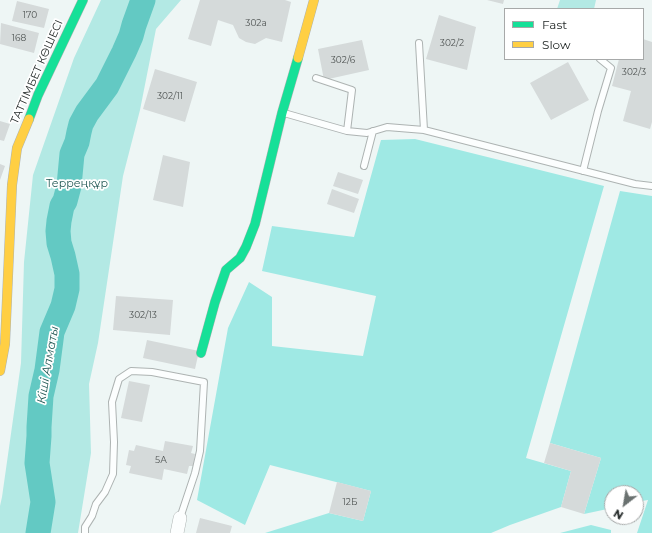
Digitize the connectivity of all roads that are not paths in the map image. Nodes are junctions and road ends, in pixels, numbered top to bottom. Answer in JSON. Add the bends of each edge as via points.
{"nodes":[{"id":1,"x":83,"y":0,"type":"edge"},
{"id":2,"x":314,"y":0,"type":"edge"},
{"id":3,"x":419,"y":43,"type":"dead end"},
{"id":4,"x":601,"y":60,"type":"edge"},
{"id":5,"x":316,"y":78,"type":"dead end"},
{"id":6,"x":282,"y":113,"type":"junction"},
{"id":7,"x":347,"y":130,"type":"junction"},
{"id":8,"x":424,"y":130,"type":"junction"},
{"id":9,"x":373,"y":131,"type":"junction"},
{"id":10,"x":364,"y":166,"type":"dead end"},
{"id":11,"x":583,"y":171,"type":"junction"},
{"id":12,"x":652,"y":186,"type":"edge"},
{"id":13,"x":202,"y":353,"type":"dead end"},
{"id":14,"x":0,"y":371,"type":"edge"},
{"id":15,"x":180,"y":518,"type":"joint"},
{"id":16,"x":85,"y":533,"type":"edge"},
{"id":17,"x":177,"y":533,"type":"edge"}],
"edges":[{"from":1,"to":14,"type":"street","name":"ТАТТІМБЕТ КӨШЕСІ","via":[[38,95],[17,148],[12,185],[5,344]]},
{"from":2,"to":6,"type":"street"},
{"from":3,"to":8,"type":"lane"},
{"from":4,"to":11,"type":"lane","via":[[611,68]]},
{"from":5,"to":7,"type":"lane","via":[[352,90]]},
{"from":6,"to":7,"type":"lane"},
{"from":6,"to":13,"type":"street","via":[[255,224],[240,258],[226,270]]},
{"from":7,"to":9,"type":"lane","via":[[367,133]]},
{"from":8,"to":9,"type":"lane","via":[[387,127]]},
{"from":8,"to":11,"type":"lane"},
{"from":9,"to":10,"type":"lane"},
{"from":11,"to":12,"type":"lane"},
{"from":15,"to":16,"type":"lane","via":[[200,451],[204,382],[152,372],[131,371],[119,379],[112,402],[113,474],[106,492],[96,504],[85,527]]},
{"from":15,"to":17,"type":"street"}]}
